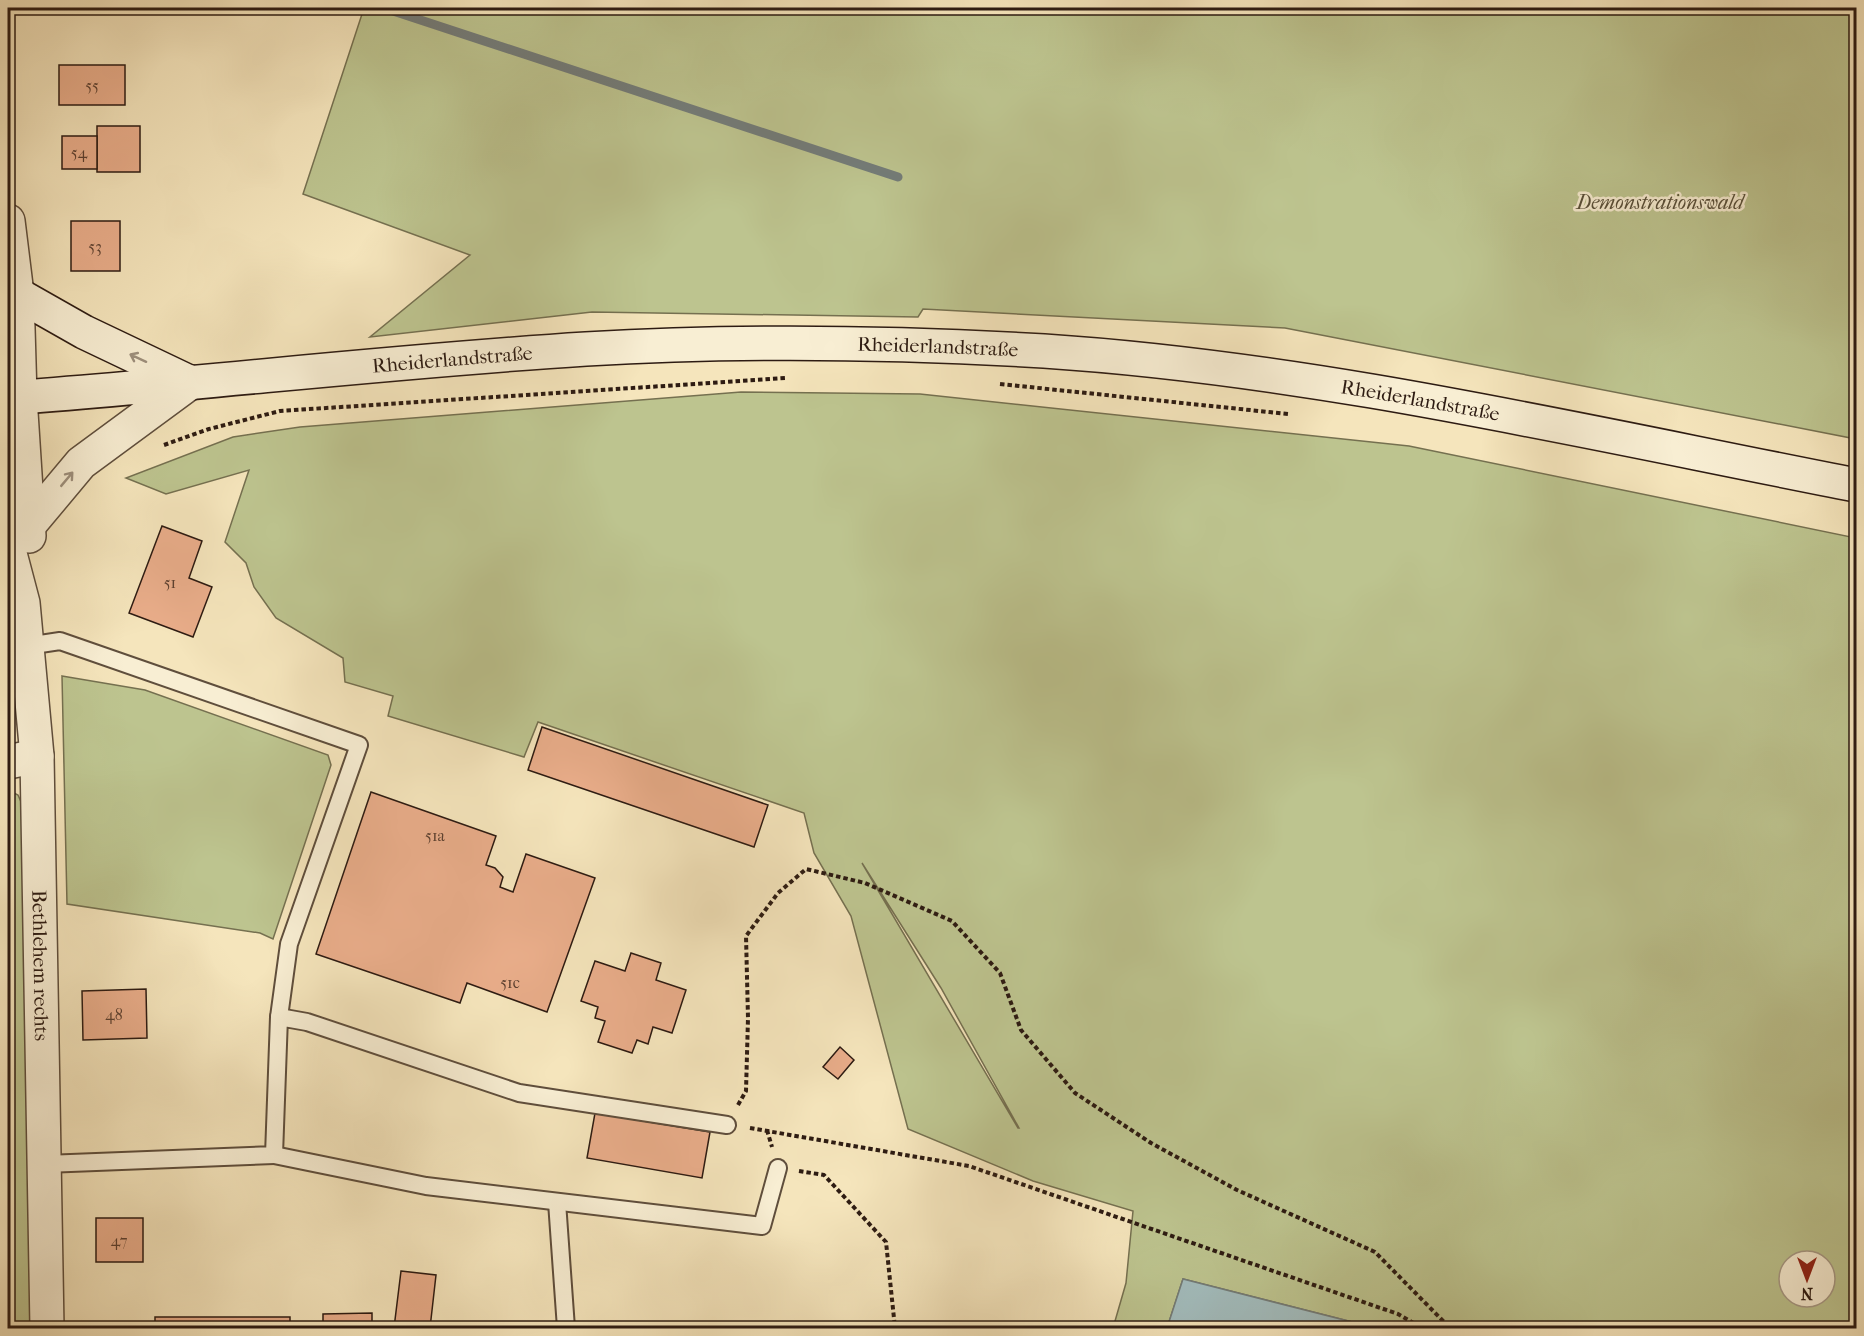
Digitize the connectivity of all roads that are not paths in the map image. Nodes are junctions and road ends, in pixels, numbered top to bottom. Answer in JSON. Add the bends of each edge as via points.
{"nodes":[{"id":1,"x":8,"y":221,"type":"edge"},
{"id":2,"x":17,"y":294,"type":"junction"},
{"id":3,"x":191,"y":382,"type":"junction"},
{"id":4,"x":14,"y":397,"type":"edge"},
{"id":5,"x":1857,"y":485,"type":"edge"},
{"id":6,"x":19,"y":535,"type":"edge"},
{"id":7,"x":20,"y":640,"type":"edge"},
{"id":8,"x":22,"y":759,"type":"edge"},
{"id":9,"x":279,"y":1017,"type":"junction"},
{"id":10,"x":727,"y":1125,"type":"road end"},
{"id":11,"x":274,"y":1155,"type":"junction"},
{"id":12,"x":45,"y":1164,"type":"junction"},
{"id":13,"x":778,"y":1168,"type":"road end"},
{"id":14,"x":557,"y":1202,"type":"junction"},
{"id":15,"x":47,"y":1329,"type":"edge"},
{"id":16,"x":566,"y":1329,"type":"edge"}],
"edges":[{"from":1,"to":2,"type":"main road","name":"Bethlehem rechts"},
{"from":3,"to":2,"type":"main road","one_way":true,"via":[[84,332]]},
{"from":2,"to":4,"type":"main road","name":"Bethlehem rechts"},
{"from":3,"to":4,"type":"main road","name":"Rheiderlandstraße"},
{"from":3,"to":5,"type":"main road","name":"Rheiderlandstraße","via":[[588,349],[766,344],[943,346],[1048,352],[1338,385]]},
{"from":6,"to":3,"type":"main road","one_way":true,"via":[[81,463]]},
{"from":4,"to":6,"type":"main road","name":"Bethlehem rechts"},
{"from":6,"to":7,"type":"main road","name":"Bethlehem rechts","via":[[23,603]]},
{"from":7,"to":8,"type":"main road","name":"Bethlehem rechts"},
{"from":7,"to":9,"type":"lane","via":[[60,641],[359,745],[289,944]]},
{"from":8,"to":12,"type":"main road","name":"Bethlehem rechts"},
{"from":9,"to":10,"type":"lane","via":[[307,1022],[519,1093]]},
{"from":9,"to":11,"type":"lane"},
{"from":11,"to":12,"type":"lane"},
{"from":11,"to":14,"type":"lane","via":[[426,1186]]},
{"from":12,"to":15,"type":"main road","name":"Bethlehem rechts"},
{"from":13,"to":14,"type":"lane","via":[[762,1226]]},
{"from":14,"to":16,"type":"lane"}]}
